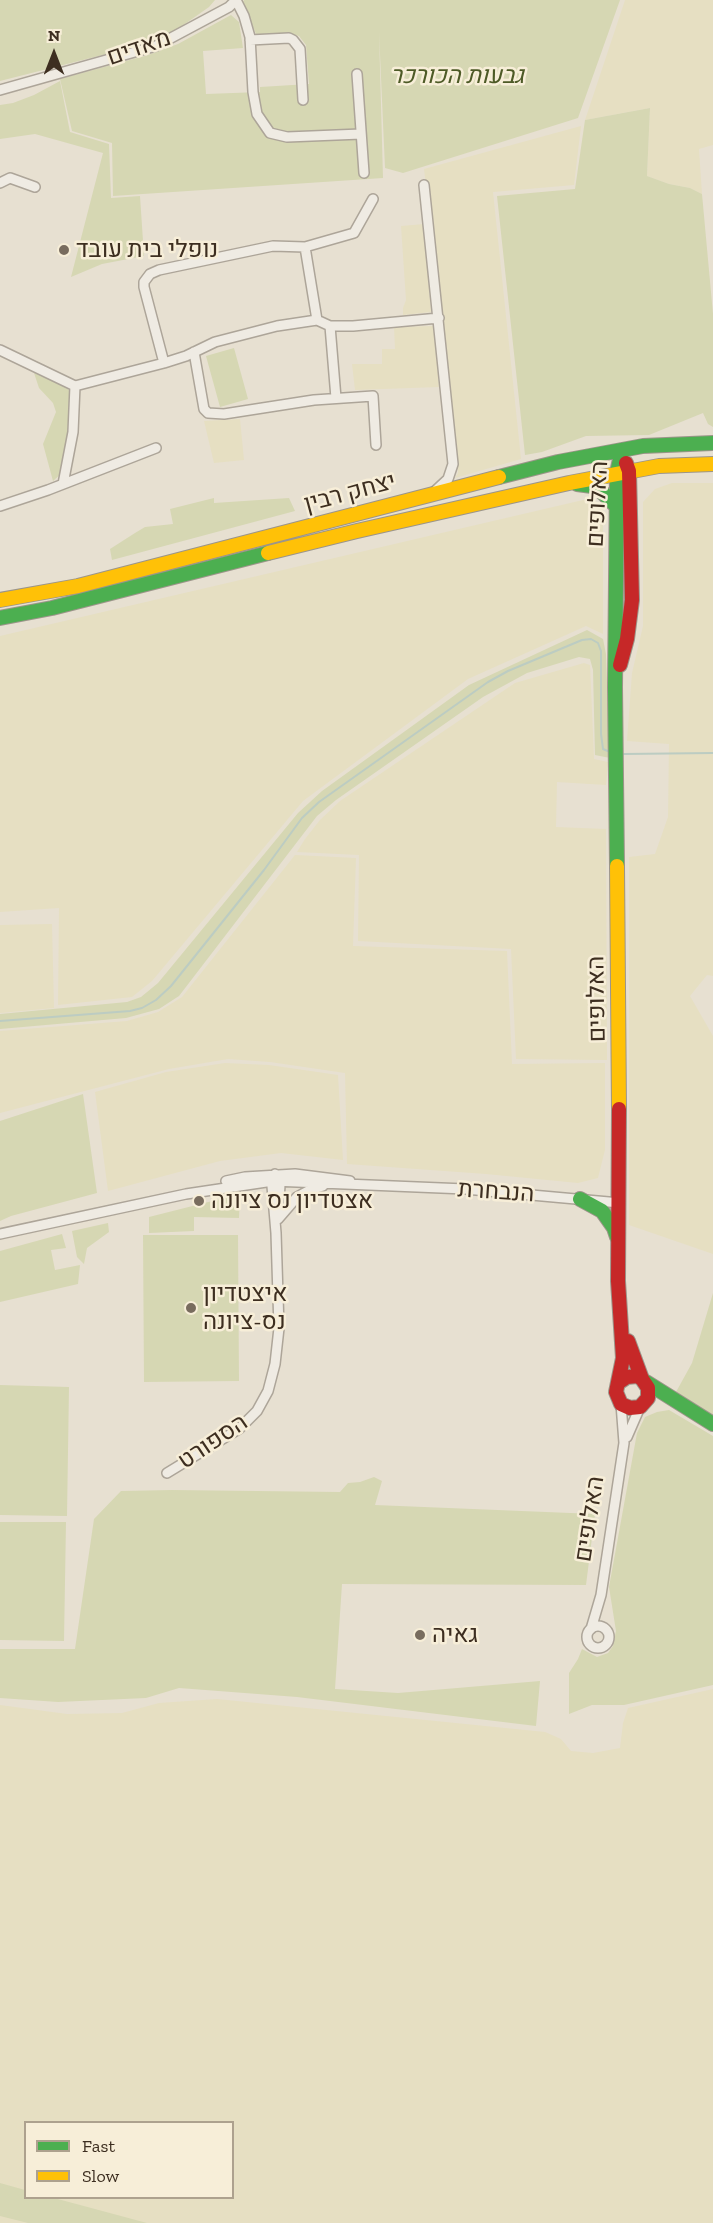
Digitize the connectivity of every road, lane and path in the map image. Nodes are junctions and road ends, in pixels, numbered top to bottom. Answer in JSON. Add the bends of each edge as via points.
{"nodes":[{"id":1,"x":236,"y":0,"type":"edge"},
{"id":2,"x":250,"y":40,"type":"junction"},
{"id":3,"x":357,"y":74,"type":"dead end"},
{"id":4,"x":0,"y":90,"type":"edge"},
{"id":5,"x":303,"y":100,"type":"dead end"},
{"id":6,"x":361,"y":134,"type":"junction"},
{"id":7,"x":364,"y":173,"type":"dead end"},
{"id":8,"x":0,"y":183,"type":"edge"},
{"id":9,"x":424,"y":185,"type":"dead end"},
{"id":10,"x":35,"y":188,"type":"dead end"},
{"id":11,"x":373,"y":199,"type":"dead end"},
{"id":12,"x":305,"y":248,"type":"junction"},
{"id":13,"x":439,"y":318,"type":"junction"},
{"id":14,"x":317,"y":320,"type":"junction"},
{"id":15,"x":330,"y":326,"type":"junction"},
{"id":16,"x":0,"y":350,"type":"edge"},
{"id":17,"x":194,"y":352,"type":"junction"},
{"id":18,"x":164,"y":363,"type":"junction"},
{"id":19,"x":75,"y":386,"type":"junction"},
{"id":20,"x":336,"y":398,"type":"junction"},
{"id":21,"x":713,"y":443,"type":"edge"},
{"id":22,"x":375,"y":445,"type":"dead end"},
{"id":23,"x":156,"y":448,"type":"dead end"},
{"id":24,"x":622,"y":450,"type":"junction"},
{"id":25,"x":713,"y":464,"type":"edge"},
{"id":26,"x":659,"y":466,"type":"junction"},
{"id":27,"x":623,"y":472,"type":"junction"},
{"id":28,"x":569,"y":483,"type":"junction"},
{"id":29,"x":63,"y":484,"type":"junction"},
{"id":30,"x":426,"y":496,"type":"junction"},
{"id":31,"x":624,"y":506,"type":"junction"},
{"id":32,"x":0,"y":507,"type":"edge"},
{"id":33,"x":0,"y":600,"type":"edge"},
{"id":34,"x":0,"y":618,"type":"edge"},
{"id":35,"x":275,"y":1179,"type":"junction"},
{"id":36,"x":249,"y":1184,"type":"junction"},
{"id":37,"x":330,"y":1184,"type":"junction"},
{"id":38,"x":372,"y":1186,"type":"junction"},
{"id":39,"x":186,"y":1194,"type":"junction"},
{"id":40,"x":580,"y":1199,"type":"junction"},
{"id":41,"x":273,"y":1202,"type":"junction"},
{"id":42,"x":620,"y":1203,"type":"junction"},
{"id":43,"x":278,"y":1219,"type":"junction"},
{"id":44,"x":276,"y":1233,"type":"junction"},
{"id":45,"x":0,"y":1234,"type":"edge"},
{"id":46,"x":618,"y":1242,"type":"junction"},
{"id":47,"x":620,"y":1310,"type":"junction"},
{"id":48,"x":644,"y":1381,"type":"junction"},
{"id":49,"x":618,"y":1383,"type":"junction"},
{"id":50,"x":678,"y":1403,"type":"junction"},
{"id":51,"x":621,"y":1404,"type":"junction"},
{"id":52,"x":642,"y":1405,"type":"junction"},
{"id":53,"x":713,"y":1424,"type":"edge"},
{"id":54,"x":623,"y":1451,"type":"junction"},
{"id":55,"x":166,"y":1473,"type":"dead end"},
{"id":56,"x":601,"y":1595,"type":"junction"},
{"id":57,"x":591,"y":1629,"type":"junction"},
{"id":58,"x":606,"y":1630,"type":"junction"}],
"edges":[{"from":1,"to":2,"type":"street"},
{"from":1,"to":4,"type":"street","name":"מאדים","via":[[156,46]]},
{"from":2,"to":5,"type":"street","via":[[293,40],[300,49]]},
{"from":2,"to":6,"type":"street","via":[[255,106],[270,132],[286,137]]},
{"from":3,"to":6,"type":"street"},
{"from":6,"to":7,"type":"street"},
{"from":8,"to":10,"type":"street","via":[[10,178]]},
{"from":9,"to":13,"type":"street"},
{"from":11,"to":12,"type":"street","via":[[354,233]]},
{"from":12,"to":14,"type":"street"},
{"from":12,"to":18,"type":"street","via":[[273,246],[150,274],[144,287]]},
{"from":13,"to":15,"type":"street"},
{"from":13,"to":30,"type":"street","via":[[452,468],[445,482]]},
{"from":14,"to":15,"type":"street"},
{"from":14,"to":17,"type":"street","via":[[215,342]]},
{"from":15,"to":20,"type":"street"},
{"from":16,"to":19,"type":"street"},
{"from":17,"to":18,"type":"street"},
{"from":17,"to":20,"type":"street","via":[[207,413]]},
{"from":18,"to":19,"type":"street"},
{"from":19,"to":29,"type":"street","via":[[73,432]]},
{"from":20,"to":22,"type":"street","via":[[373,396]]},
{"from":21,"to":24,"type":"main road","name":"יצחק רבין"},
{"from":23,"to":29,"type":"street"},
{"from":24,"to":27,"type":"main road","name":"האלופים"},
{"from":24,"to":30,"type":"main road","name":"יצחק רבין"},
{"from":25,"to":26,"type":"main road","name":"יצחק רבין"},
{"from":26,"to":27,"type":"main road","name":"יצחק רבין"},
{"from":26,"to":31,"type":"main road","via":[[638,485]]},
{"from":27,"to":28,"type":"main road","name":"יצחק רבין"},
{"from":27,"to":31,"type":"main road","name":"האלופים"},
{"from":28,"to":31,"type":"main road","via":[[592,486]]},
{"from":28,"to":34,"type":"main road","name":"יצחק רבין"},
{"from":29,"to":32,"type":"street"},
{"from":30,"to":33,"type":"main road","name":"יצחק רבין","via":[[78,586]]},
{"from":31,"to":42,"type":"main road","name":"האלופים","via":[[632,600],[615,687]]},
{"from":35,"to":36,"type":"street","name":"הנבחרת"},
{"from":35,"to":37,"type":"street","name":"הנבחרת"},
{"from":35,"to":38,"type":"street","name":"הנבחרת","via":[[327,1177]]},
{"from":35,"to":39,"type":"street","name":"הנבחרת","via":[[245,1177]]},
{"from":35,"to":41,"type":"street","name":"הספורט"},
{"from":35,"to":43,"type":"street","name":"הספורט","via":[[280,1198]]},
{"from":36,"to":39,"type":"street","name":"הנבחרת"},
{"from":36,"to":41,"type":"street","via":[[260,1188]]},
{"from":37,"to":38,"type":"street","name":"הנבחרת"},
{"from":37,"to":43,"type":"street","via":[[297,1197]]},
{"from":38,"to":40,"type":"street","name":"הנבחרת"},
{"from":39,"to":45,"type":"street","name":"הנבחרת"},
{"from":40,"to":42,"type":"street","name":"הנבחרת"},
{"from":40,"to":46,"type":"main road","via":[[602,1211]]},
{"from":41,"to":44,"type":"street","name":"הספורט"},
{"from":42,"to":46,"type":"main road","name":"האלופים"},
{"from":43,"to":44,"type":"street","name":"הספורט"},
{"from":44,"to":55,"type":"street","name":"הספורט","via":[[279,1328],[268,1391],[257,1411],[239,1430]]},
{"from":46,"to":47,"type":"main road","name":"האלופים"},
{"from":47,"to":48,"type":"main road","name":"האלופים","via":[[633,1360]]},
{"from":47,"to":49,"type":"main road","name":"האלופים","via":[[623,1359]]},
{"from":48,"to":49,"type":"main road","via":[[632,1376]]},
{"from":48,"to":50,"type":"main road"},
{"from":48,"to":52,"type":"main road","via":[[649,1393]]},
{"from":49,"to":51,"type":"main road","via":[[616,1396]]},
{"from":50,"to":52,"type":"main road"},
{"from":50,"to":53,"type":"main road"},
{"from":51,"to":52,"type":"main road","via":[[630,1408]]},
{"from":51,"to":54,"type":"street","name":"האלופים"},
{"from":52,"to":54,"type":"street","name":"האלופים"},
{"from":54,"to":56,"type":"street","name":"האלופים"},
{"from":56,"to":57,"type":"street","name":"האלופים"},
{"from":56,"to":58,"type":"street","name":"האלופים"},
{"from":57,"to":58,"type":"street"},
{"from":57,"to":58,"type":"street","via":[[588,1642],[597,1648],[608,1641]]}]}
